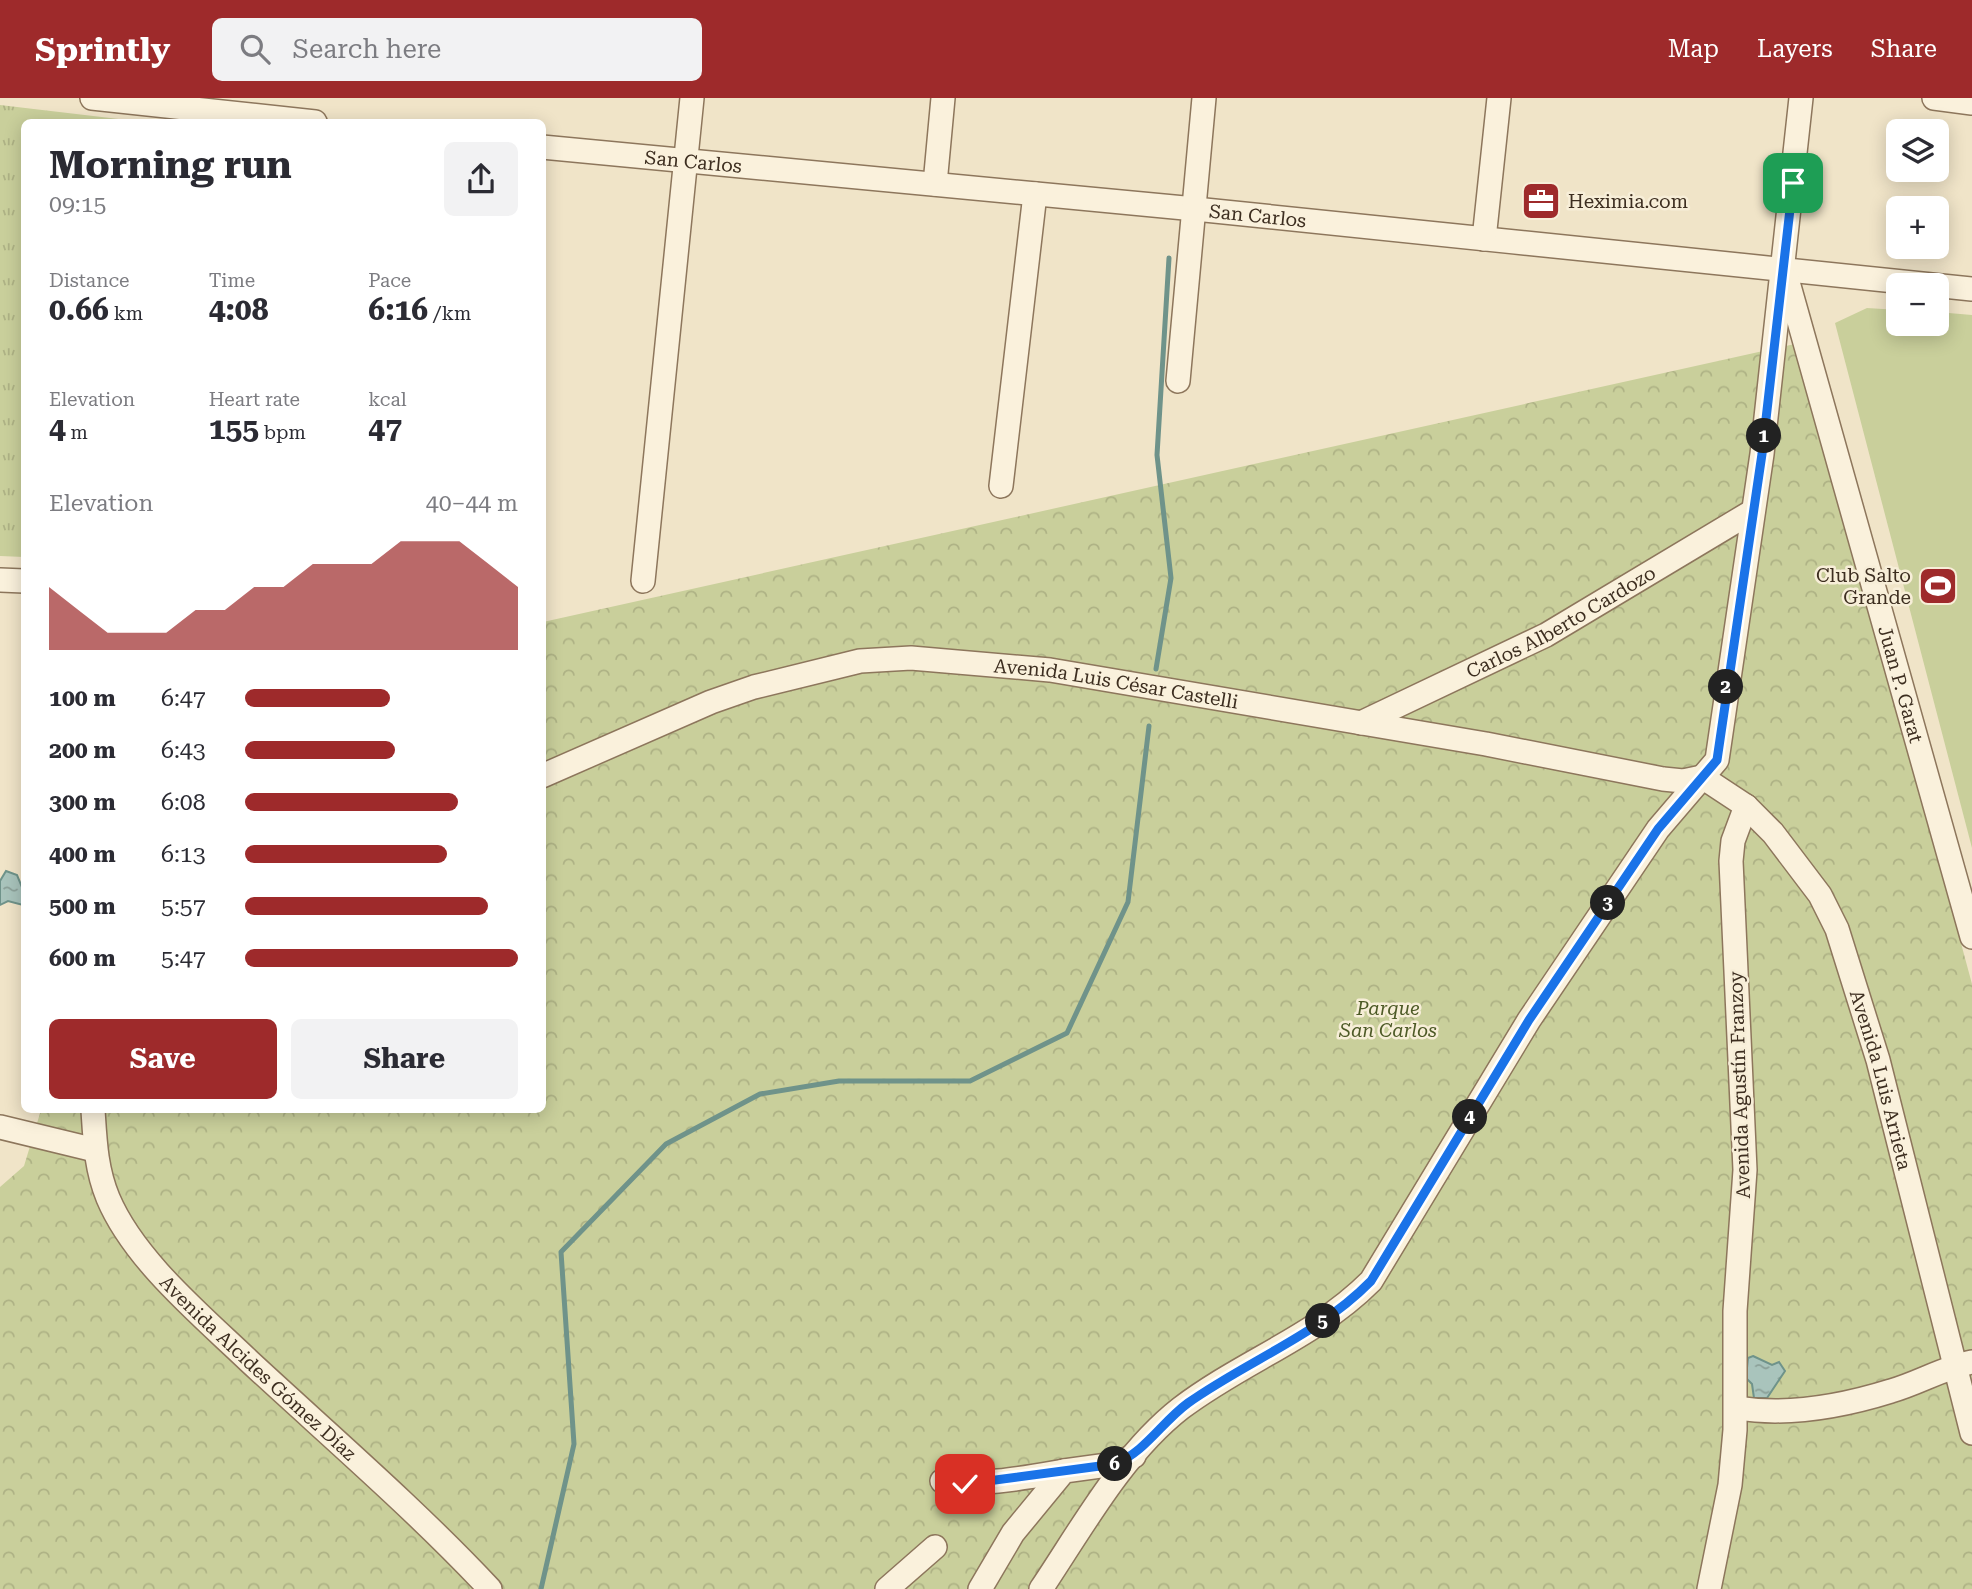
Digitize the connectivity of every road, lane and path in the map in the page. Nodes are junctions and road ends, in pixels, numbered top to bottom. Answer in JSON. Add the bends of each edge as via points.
{"nodes":[{"id":1,"x":92,"y":98,"type":"edge"},
{"id":2,"x":692,"y":98,"type":"edge"},
{"id":3,"x":943,"y":98,"type":"edge"},
{"id":4,"x":1204,"y":98,"type":"edge"},
{"id":5,"x":1499,"y":98,"type":"edge"},
{"id":6,"x":1801,"y":98,"type":"edge"},
{"id":7,"x":1934,"y":98,"type":"edge"},
{"id":8,"x":1972,"y":103,"type":"edge"},
{"id":9,"x":181,"y":110,"type":"edge"},
{"id":10,"x":282,"y":119,"type":"edge"},
{"id":11,"x":546,"y":146,"type":"edge"},
{"id":12,"x":685,"y":162,"type":"junction"},
{"id":13,"x":935,"y":184,"type":"junction"},
{"id":14,"x":1035,"y":194,"type":"junction"},
{"id":15,"x":1195,"y":209,"type":"junction"},
{"id":16,"x":1484,"y":239,"type":"junction"},
{"id":17,"x":1784,"y":269,"type":"junction"},
{"id":18,"x":1972,"y":289,"type":"edge"},
{"id":19,"x":1178,"y":381,"type":"dead end"},
{"id":20,"x":1001,"y":486,"type":"dead end"},
{"id":21,"x":1753,"y":511,"type":"junction"},
{"id":22,"x":0,"y":580,"type":"edge"},
{"id":23,"x":21,"y":581,"type":"edge"},
{"id":24,"x":643,"y":581,"type":"dead end"},
{"id":25,"x":1361,"y":723,"type":"junction"},
{"id":26,"x":546,"y":774,"type":"edge"},
{"id":27,"x":1702,"y":777,"type":"junction"},
{"id":28,"x":1746,"y":806,"type":"junction"},
{"id":29,"x":1972,"y":937,"type":"edge"},
{"id":30,"x":93,"y":1113,"type":"edge"},
{"id":31,"x":0,"y":1127,"type":"edge"},
{"id":32,"x":95,"y":1150,"type":"junction"},
{"id":33,"x":1962,"y":1364,"type":"edge"},
{"id":34,"x":1737,"y":1408,"type":"junction"},
{"id":35,"x":1159,"y":1428,"type":"junction"},
{"id":36,"x":1972,"y":1433,"type":"edge"},
{"id":37,"x":1063,"y":1471,"type":"junction"},
{"id":38,"x":942,"y":1481,"type":"dead end"},
{"id":39,"x":935,"y":1547,"type":"dead end"},
{"id":40,"x":490,"y":1589,"type":"edge"},
{"id":41,"x":887,"y":1589,"type":"edge"},
{"id":42,"x":981,"y":1589,"type":"edge"},
{"id":43,"x":1041,"y":1589,"type":"edge"},
{"id":44,"x":1709,"y":1589,"type":"edge"}],
"edges":[{"from":1,"to":9,"type":"street"},
{"from":2,"to":12,"type":"street"},
{"from":3,"to":13,"type":"street"},
{"from":4,"to":15,"type":"street"},
{"from":5,"to":16,"type":"street"},
{"from":6,"to":17,"type":"street"},
{"from":7,"to":8,"type":"street"},
{"from":9,"to":10,"type":"street"},
{"from":11,"to":12,"type":"street","name":"San Carlos"},
{"from":12,"to":13,"type":"street","name":"San Carlos"},
{"from":12,"to":24,"type":"street"},
{"from":13,"to":14,"type":"street","name":"San Carlos"},
{"from":14,"to":15,"type":"street","name":"San Carlos"},
{"from":14,"to":20,"type":"street"},
{"from":15,"to":16,"type":"street","name":"San Carlos"},
{"from":15,"to":19,"type":"street"},
{"from":16,"to":17,"type":"street","name":"San Carlos"},
{"from":17,"to":18,"type":"street","name":"San Carlos"},
{"from":17,"to":21,"type":"street"},
{"from":17,"to":29,"type":"street","name":"Juan P. Garat"},
{"from":21,"to":25,"type":"street","name":"Carlos Alberto Cardozo","via":[[1546,635]]},
{"from":21,"to":27,"type":"street","via":[[1721,740],[1717,760]]},
{"from":22,"to":23,"type":"street"},
{"from":25,"to":26,"type":"street","name":"Avenida Luis César Castelli","via":[[1050,670],[937,659],[860,661],[710,702]]},
{"from":25,"to":27,"type":"street","name":"Avenida Luis César Castelli","via":[[1663,779]]},
{"from":27,"to":28,"type":"street","name":"Avenida Luis Arrieta"},
{"from":27,"to":35,"type":"street","via":[[1658,829],[1529,1020],[1371,1281],[1344,1308],[1223,1379]]},
{"from":28,"to":33,"type":"street","name":"Avenida Luis Arrieta","via":[[1820,895],[1837,929]]},
{"from":28,"to":34,"type":"street","name":"Avenida Agustín Franzoy","via":[[1731,861],[1745,1170],[1735,1311]]},
{"from":30,"to":32,"type":"street","name":"Avenida Alcides Gómez Díaz"},
{"from":31,"to":32,"type":"street"},
{"from":32,"to":40,"type":"street","name":"Avenida Alcides Gómez Díaz","via":[[108,1198],[146,1258]]},
{"from":33,"to":34,"type":"street","via":[[1893,1391],[1851,1401],[1763,1412]]},
{"from":33,"to":36,"type":"street","name":"Avenida Luis Arrieta"},
{"from":34,"to":44,"type":"street","name":"Avenida Agustín Franzoy","via":[[1730,1485]]},
{"from":35,"to":37,"type":"street","via":[[1133,1456],[1115,1464]]},
{"from":35,"to":43,"type":"street","via":[[1115,1480]]},
{"from":37,"to":38,"type":"street","via":[[998,1482]]},
{"from":37,"to":42,"type":"street","via":[[1013,1533]]},
{"from":39,"to":41,"type":"street"}]}
